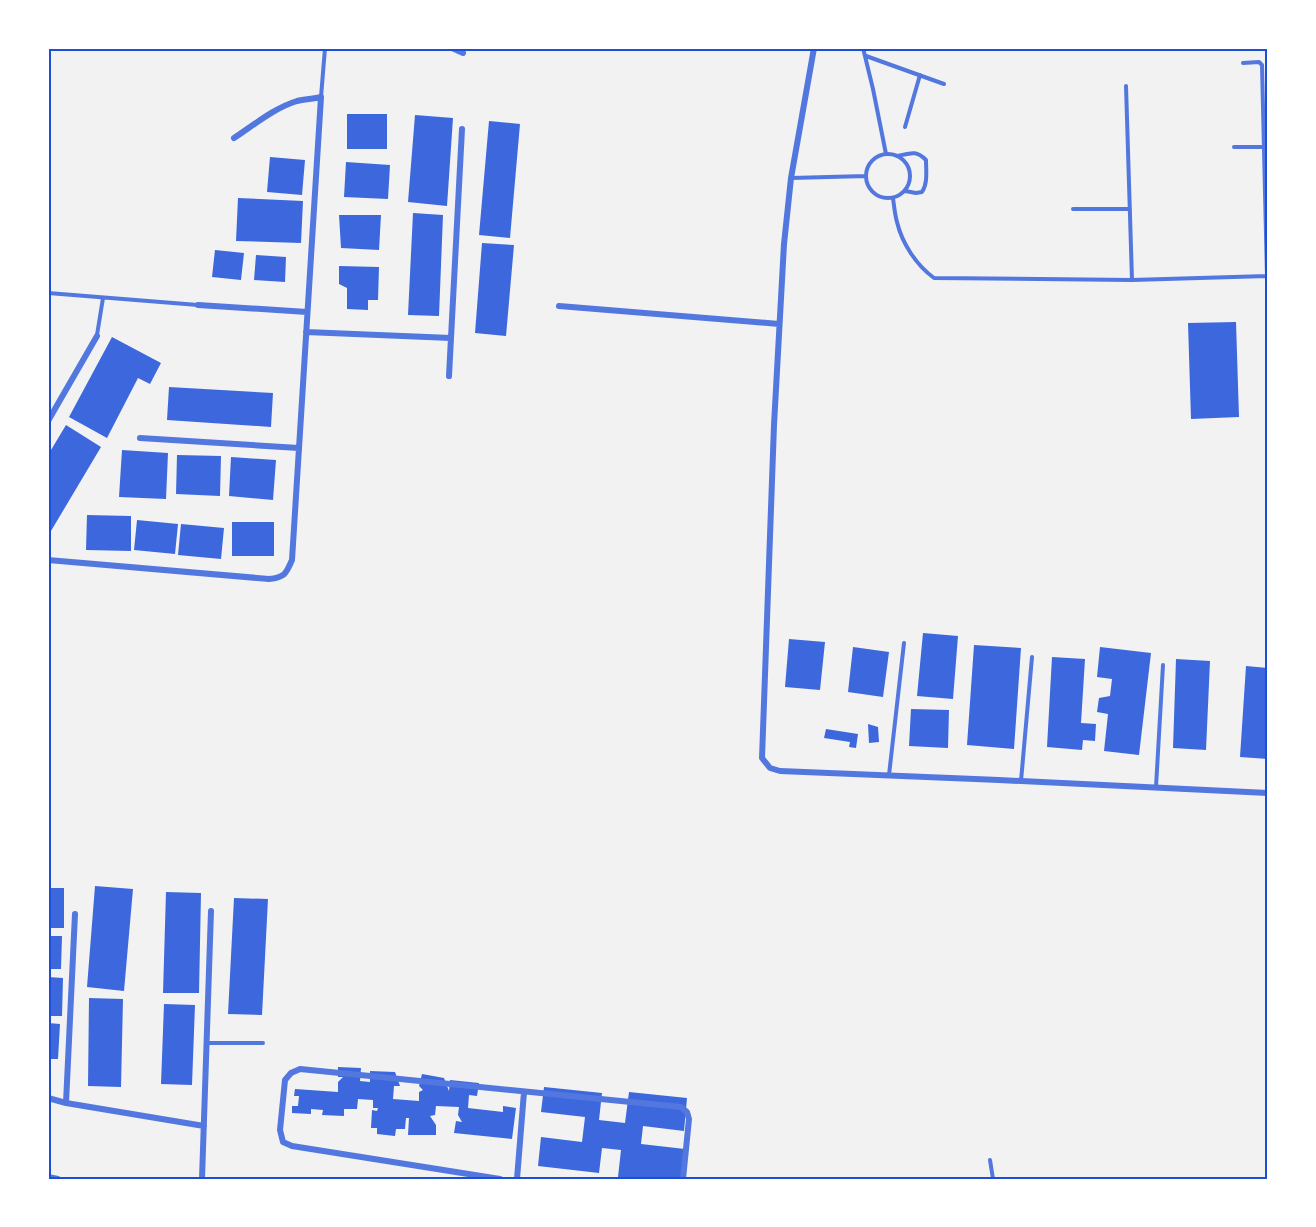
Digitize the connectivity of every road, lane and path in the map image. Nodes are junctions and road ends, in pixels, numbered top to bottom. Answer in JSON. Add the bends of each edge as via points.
{"nodes":[{"id":1,"x":325,"y":48,"type":"edge"},
{"id":2,"x":452,"y":48,"type":"edge"},
{"id":3,"x":814,"y":48,"type":"edge"},
{"id":4,"x":863,"y":48,"type":"edge"},
{"id":5,"x":463,"y":53,"type":"dead end"},
{"id":6,"x":865,"y":56,"type":"junction"},
{"id":7,"x":1244,"y":63,"type":"dead end"},
{"id":8,"x":920,"y":75,"type":"junction"},
{"id":9,"x":944,"y":84,"type":"dead end"},
{"id":10,"x":1126,"y":86,"type":"dead end"},
{"id":11,"x":321,"y":97,"type":"junction"},
{"id":12,"x":905,"y":128,"type":"dead end"},
{"id":13,"x":462,"y":129,"type":"dead end"},
{"id":14,"x":234,"y":138,"type":"dead end"},
{"id":15,"x":1234,"y":147,"type":"dead end"},
{"id":16,"x":1264,"y":147,"type":"junction"},
{"id":17,"x":886,"y":154,"type":"junction"},
{"id":18,"x":897,"y":156,"type":"junction"},
{"id":19,"x":866,"y":176,"type":"junction"},
{"id":20,"x":792,"y":178,"type":"junction"},
{"id":21,"x":905,"y":191,"type":"junction"},
{"id":22,"x":893,"y":198,"type":"junction"},
{"id":23,"x":1073,"y":209,"type":"dead end"},
{"id":24,"x":1130,"y":209,"type":"junction"},
{"id":25,"x":1267,"y":276,"type":"edge"},
{"id":26,"x":1132,"y":280,"type":"junction"},
{"id":27,"x":48,"y":293,"type":"edge"},
{"id":28,"x":1268,"y":293,"type":"edge"},
{"id":29,"x":104,"y":298,"type":"junction"},
{"id":30,"x":198,"y":304,"type":"joint"},
{"id":31,"x":559,"y":306,"type":"dead end"},
{"id":32,"x":307,"y":312,"type":"junction"},
{"id":33,"x":779,"y":324,"type":"junction"},
{"id":34,"x":306,"y":332,"type":"junction"},
{"id":35,"x":97,"y":336,"type":"joint"},
{"id":36,"x":451,"y":338,"type":"junction"},
{"id":37,"x":449,"y":376,"type":"dead end"},
{"id":38,"x":48,"y":421,"type":"edge"},
{"id":39,"x":140,"y":438,"type":"dead end"},
{"id":40,"x":299,"y":448,"type":"junction"},
{"id":41,"x":48,"y":561,"type":"edge"},
{"id":42,"x":904,"y":643,"type":"dead end"},
{"id":43,"x":1032,"y":657,"type":"dead end"},
{"id":44,"x":1163,"y":664,"type":"dead end"},
{"id":45,"x":889,"y":775,"type":"junction"},
{"id":46,"x":1021,"y":781,"type":"junction"},
{"id":47,"x":1156,"y":787,"type":"junction"},
{"id":48,"x":1268,"y":793,"type":"edge"},
{"id":49,"x":211,"y":911,"type":"dead end"},
{"id":50,"x":75,"y":914,"type":"dead end"},
{"id":51,"x":207,"y":1043,"type":"junction"},
{"id":52,"x":264,"y":1043,"type":"dead end"},
{"id":53,"x":524,"y":1092,"type":"junction"},
{"id":54,"x":48,"y":1098,"type":"edge"},
{"id":55,"x":66,"y":1103,"type":"junction"},
{"id":56,"x":204,"y":1126,"type":"junction"},
{"id":57,"x":990,"y":1160,"type":"dead end"},
{"id":58,"x":463,"y":1176,"type":"edge"},
{"id":59,"x":48,"y":1177,"type":"edge"},
{"id":60,"x":58,"y":1179,"type":"edge"},
{"id":61,"x":202,"y":1179,"type":"edge"},
{"id":62,"x":500,"y":1179,"type":"edge"},
{"id":63,"x":517,"y":1179,"type":"edge"},
{"id":64,"x":683,"y":1179,"type":"edge"},
{"id":65,"x":993,"y":1179,"type":"edge"}],
"edges":[{"from":1,"to":11,"type":"lane"},
{"from":2,"to":5,"type":"street"},
{"from":3,"to":20,"type":"street"},
{"from":4,"to":6,"type":"lane"},
{"from":6,"to":8,"type":"lane"},
{"from":6,"to":17,"type":"lane"},
{"from":7,"to":16,"type":"lane","via":[[1262,65]]},
{"from":8,"to":9,"type":"lane"},
{"from":8,"to":12,"type":"lane"},
{"from":10,"to":24,"type":"lane"},
{"from":11,"to":14,"type":"street","via":[[286,105]]},
{"from":11,"to":32,"type":"street"},
{"from":13,"to":36,"type":"street"},
{"from":15,"to":16,"type":"lane"},
{"from":16,"to":25,"type":"lane"},
{"from":17,"to":18,"type":"lane"},
{"from":17,"to":19,"type":"lane","via":[[868,166]]},
{"from":18,"to":21,"type":"lane","via":[[907,165],[910,178]]},
{"from":18,"to":21,"type":"lane","via":[[915,152],[926,160],[925,188],[922,192]]},
{"from":19,"to":20,"type":"lane"},
{"from":19,"to":22,"type":"lane","via":[[874,194]]},
{"from":20,"to":33,"type":"street"},
{"from":21,"to":22,"type":"lane"},
{"from":22,"to":26,"type":"lane","via":[[897,223],[910,254],[934,278]]},
{"from":23,"to":24,"type":"lane"},
{"from":24,"to":26,"type":"lane"},
{"from":25,"to":26,"type":"lane"},
{"from":25,"to":28,"type":"lane"},
{"from":27,"to":29,"type":"lane"},
{"from":29,"to":30,"type":"lane"},
{"from":29,"to":35,"type":"lane"},
{"from":30,"to":32,"type":"street"},
{"from":31,"to":33,"type":"street"},
{"from":32,"to":34,"type":"street"},
{"from":33,"to":45,"type":"street","via":[[762,758],[770,768],[780,771]]},
{"from":34,"to":36,"type":"street"},
{"from":34,"to":40,"type":"street"},
{"from":35,"to":38,"type":"street"},
{"from":36,"to":37,"type":"street"},
{"from":39,"to":40,"type":"street"},
{"from":40,"to":41,"type":"street","via":[[292,560],[280,578]]},
{"from":42,"to":45,"type":"lane"},
{"from":43,"to":46,"type":"lane"},
{"from":44,"to":47,"type":"lane"},
{"from":45,"to":46,"type":"street"},
{"from":46,"to":47,"type":"street"},
{"from":47,"to":48,"type":"street"},
{"from":49,"to":51,"type":"street"},
{"from":50,"to":55,"type":"street"},
{"from":51,"to":52,"type":"lane"},
{"from":51,"to":56,"type":"street"},
{"from":53,"to":58,"type":"street","via":[[300,1069],[285,1080],[280,1130],[283,1142]]},
{"from":53,"to":63,"type":"street"},
{"from":53,"to":64,"type":"street","via":[[681,1107],[689,1119]]},
{"from":54,"to":55,"type":"street"},
{"from":55,"to":56,"type":"street"},
{"from":56,"to":61,"type":"street"},
{"from":57,"to":65,"type":"lane"},
{"from":58,"to":62,"type":"street"},
{"from":59,"to":60,"type":"street"}]}
